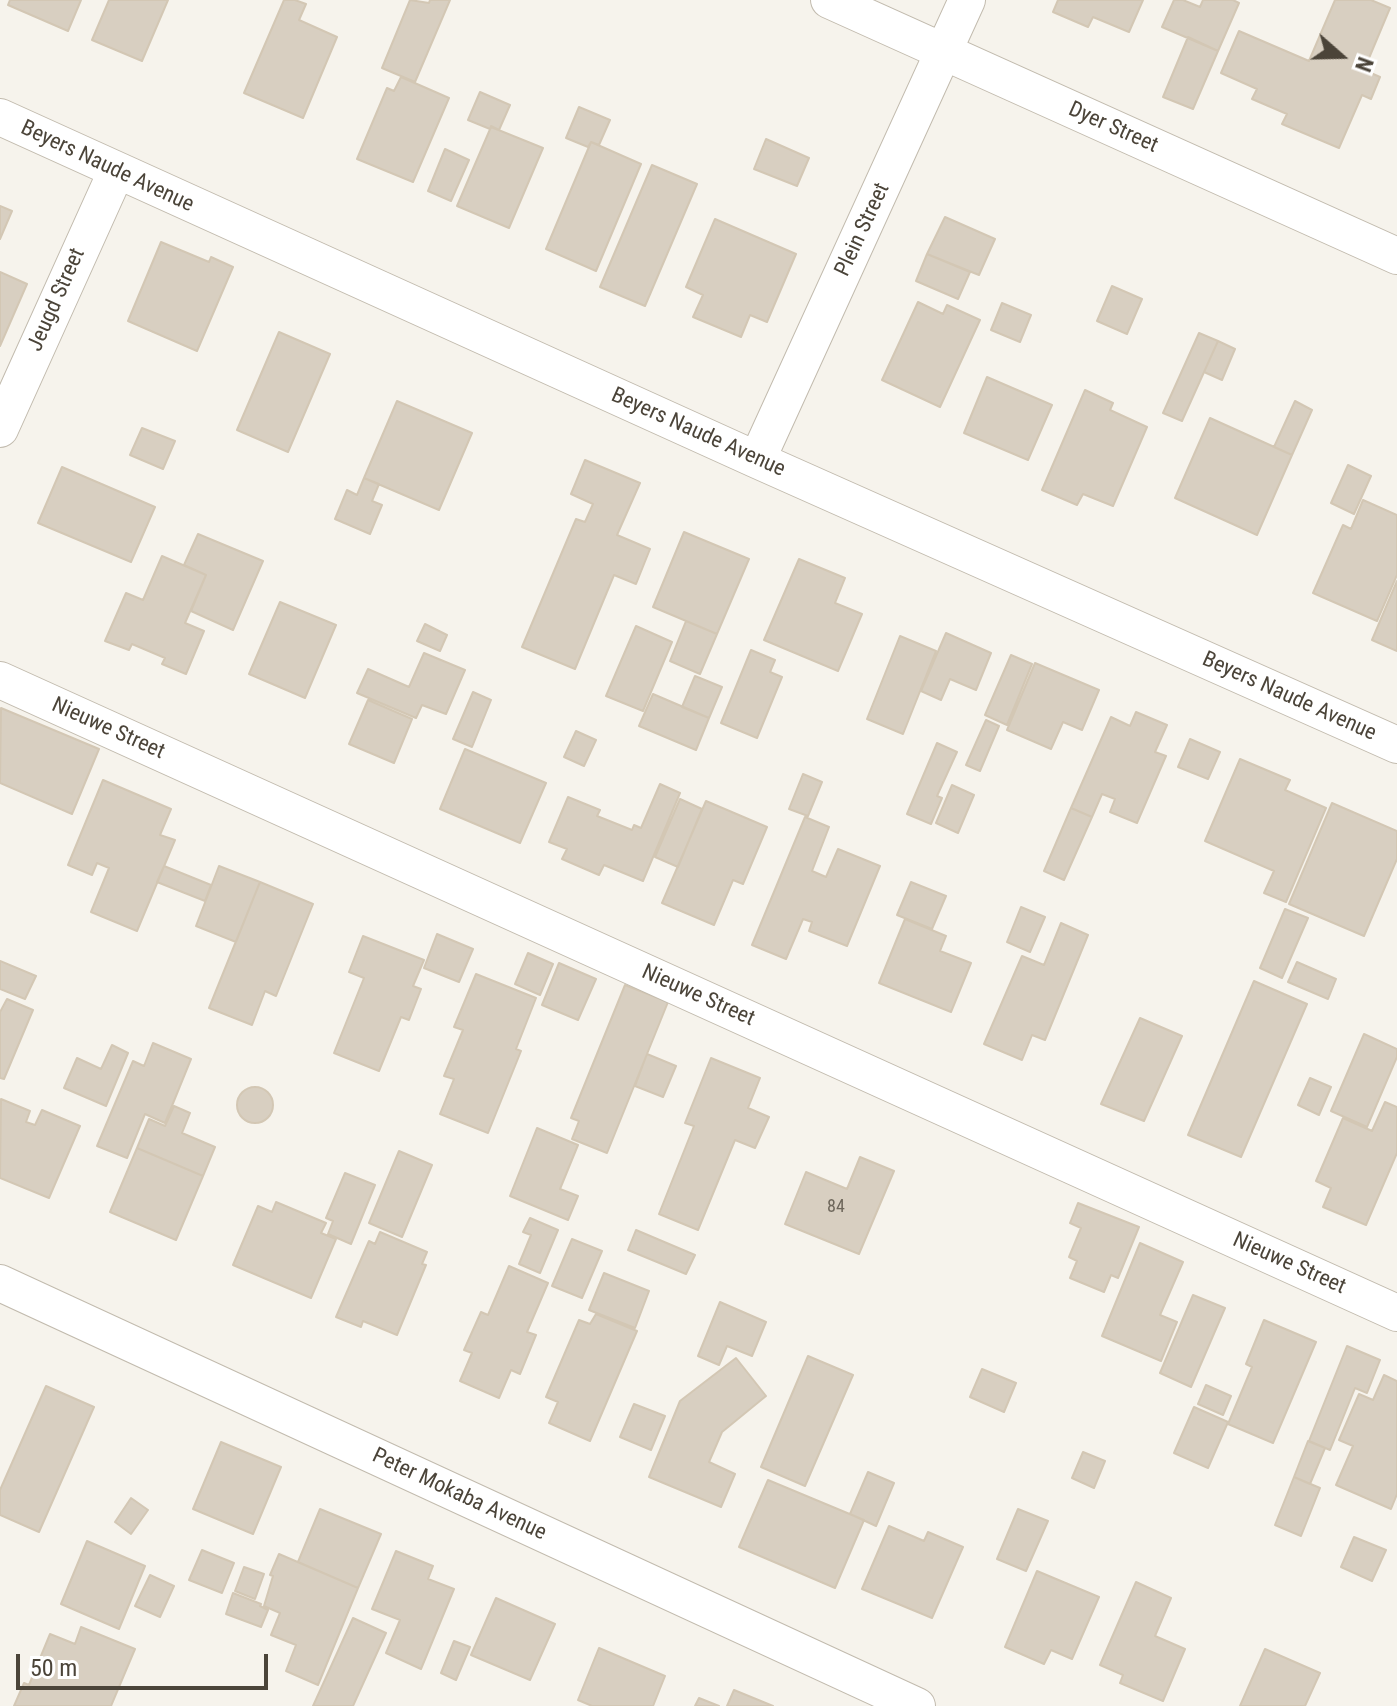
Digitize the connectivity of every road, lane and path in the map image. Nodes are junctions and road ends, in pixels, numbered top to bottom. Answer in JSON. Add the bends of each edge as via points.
{"nodes":[{"id":1,"x":829,"y":0,"type":"edge"},
{"id":2,"x":967,"y":0,"type":"edge"},
{"id":3,"x":944,"y":53,"type":"junction"},
{"id":4,"x":0,"y":117,"type":"edge"},
{"id":5,"x":116,"y":172,"type":"junction"},
{"id":6,"x":1397,"y":256,"type":"edge"},
{"id":7,"x":0,"y":429,"type":"edge"},
{"id":8,"x":757,"y":460,"type":"junction"},
{"id":9,"x":0,"y":680,"type":"edge"},
{"id":10,"x":1397,"y":745,"type":"edge"},
{"id":11,"x":0,"y":1283,"type":"edge"},
{"id":12,"x":1397,"y":1313,"type":"edge"},
{"id":13,"x":917,"y":1706,"type":"edge"}],
"edges":[{"from":1,"to":3,"type":"street","name":"Dyer Street"},
{"from":2,"to":3,"type":"street","name":"Plein Street"},
{"from":3,"to":6,"type":"street","name":"Dyer Street"},
{"from":3,"to":8,"type":"street","name":"Plein Street"},
{"from":4,"to":5,"type":"street","name":"Beyers Naude Avenue"},
{"from":5,"to":7,"type":"street","name":"Jeugd Street"},
{"from":5,"to":8,"type":"street","name":"Beyers Naude Avenue"},
{"from":8,"to":10,"type":"street","name":"Beyers Naude Avenue"},
{"from":9,"to":12,"type":"street","name":"Nieuwe Street"},
{"from":11,"to":13,"type":"street","name":"Peter Mokaba Avenue"}]}
